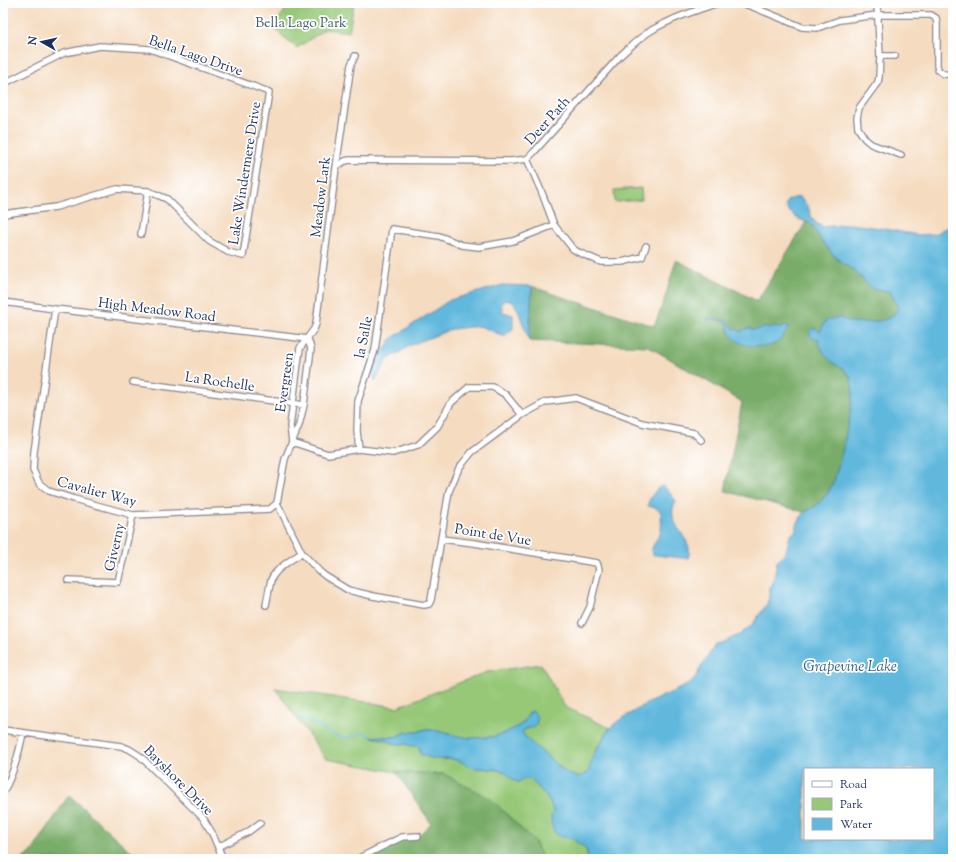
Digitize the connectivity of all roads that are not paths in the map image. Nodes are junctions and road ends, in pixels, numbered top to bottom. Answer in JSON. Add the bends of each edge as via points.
{"nodes":[{"id":1,"x":719,"y":3,"type":"edge"},
{"id":2,"x":736,"y":3,"type":"edge"},
{"id":3,"x":877,"y":3,"type":"edge"},
{"id":4,"x":754,"y":5,"type":"edge"},
{"id":5,"x":877,"y":15,"type":"junction"},
{"id":6,"x":355,"y":56,"type":"dead end"},
{"id":7,"x":880,"y":56,"type":"junction"},
{"id":8,"x":895,"y":56,"type":"dead end"},
{"id":9,"x":953,"y":75,"type":"edge"},
{"id":10,"x":3,"y":84,"type":"edge"},
{"id":11,"x":269,"y":92,"type":"joint"},
{"id":12,"x":901,"y":154,"type":"dead end"},
{"id":13,"x":527,"y":159,"type":"junction"},
{"id":14,"x":337,"y":166,"type":"junction"},
{"id":15,"x":148,"y":191,"type":"junction"},
{"id":16,"x":3,"y":214,"type":"edge"},
{"id":17,"x":554,"y":225,"type":"junction"},
{"id":18,"x":141,"y":234,"type":"dead end"},
{"id":19,"x":646,"y":246,"type":"dead end"},
{"id":20,"x":3,"y":302,"type":"edge"},
{"id":21,"x":55,"y":310,"type":"junction"},
{"id":22,"x":308,"y":339,"type":"junction"},
{"id":23,"x":133,"y":382,"type":"dead end"},
{"id":24,"x":293,"y":403,"type":"junction"},
{"id":25,"x":304,"y":405,"type":"junction"},
{"id":26,"x":522,"y":415,"type":"junction"},
{"id":27,"x":700,"y":440,"type":"dead end"},
{"id":28,"x":292,"y":442,"type":"junction"},
{"id":29,"x":359,"y":449,"type":"junction"},
{"id":30,"x":277,"y":503,"type":"junction"},
{"id":31,"x":133,"y":516,"type":"junction"},
{"id":32,"x":441,"y":539,"type":"junction"},
{"id":33,"x":302,"y":553,"type":"junction"},
{"id":34,"x":68,"y":580,"type":"dead end"},
{"id":35,"x":266,"y":605,"type":"dead end"},
{"id":36,"x":582,"y":623,"type":"dead end"},
{"id":37,"x":3,"y":730,"type":"edge"},
{"id":38,"x":23,"y":733,"type":"junction"},
{"id":39,"x":3,"y":792,"type":"edge"},
{"id":40,"x":260,"y":823,"type":"dead end"},
{"id":41,"x":418,"y":836,"type":"dead end"},
{"id":42,"x":218,"y":847,"type":"junction"},
{"id":43,"x":222,"y":859,"type":"edge"},
{"id":44,"x":357,"y":859,"type":"edge"}],
"edges":[{"from":1,"to":13,"type":"street","name":"Deer Path","via":[[650,31],[620,56]]},
{"from":2,"to":4,"type":"street"},
{"from":3,"to":5,"type":"street"},
{"from":4,"to":5,"type":"street","via":[[802,27],[810,28],[840,20]]},
{"from":5,"to":7,"type":"street"},
{"from":5,"to":9,"type":"street","via":[[931,15],[936,18],[938,70]]},
{"from":6,"to":14,"type":"street","name":"Meadow Lark","via":[[351,65]]},
{"from":7,"to":8,"type":"street"},
{"from":7,"to":12,"type":"street","via":[[878,82],[859,108],[858,129],[872,144]]},
{"from":10,"to":11,"type":"street","name":"Bella Lago Drive","via":[[64,53],[100,46],[150,49]]},
{"from":11,"to":15,"type":"street","name":"Lake Windermere Drive","via":[[243,256],[228,252],[209,241],[167,199]]},
{"from":13,"to":14,"type":"street","name":"Deer Path","via":[[350,160]]},
{"from":13,"to":17,"type":"street"},
{"from":14,"to":22,"type":"street","name":"Meadow Lark","via":[[316,324]]},
{"from":15,"to":16,"type":"street","via":[[117,189],[56,207]]},
{"from":15,"to":18,"type":"street"},
{"from":17,"to":19,"type":"street","via":[[573,249],[601,262],[622,262],[642,257]]},
{"from":17,"to":29,"type":"street","name":"la Salle","via":[[513,241],[479,247],[462,245],[439,236],[392,229],[375,350],[358,401]]},
{"from":20,"to":21,"type":"street","name":"High Meadow Road"},
{"from":21,"to":22,"type":"street","name":"High Meadow Road"},
{"from":21,"to":31,"type":"street","name":"Cavalier Way","via":[[33,470],[39,483],[49,491]]},
{"from":22,"to":24,"type":"street","name":"Evergreen","via":[[300,348]]},
{"from":22,"to":25,"type":"street","name":"Evergreen","via":[[311,349]]},
{"from":23,"to":24,"type":"street","name":"La Rochelle"},
{"from":24,"to":25,"type":"street","name":"La Rochelle"},
{"from":24,"to":28,"type":"street","name":"Evergreen","via":[[290,426]]},
{"from":25,"to":28,"type":"street","name":"Evergreen"},
{"from":26,"to":27,"type":"street","via":[[546,402],[576,398],[642,423],[694,433]]},
{"from":26,"to":29,"type":"street","via":[[506,395],[493,387],[469,387],[451,403],[437,427],[418,445],[393,452]]},
{"from":26,"to":32,"type":"street","via":[[472,452],[459,468],[449,491]]},
{"from":28,"to":29,"type":"street","via":[[328,454]]},
{"from":28,"to":30,"type":"street","name":"Evergreen","via":[[285,459]]},
{"from":30,"to":31,"type":"street","name":"Cavalier Way","via":[[270,509]]},
{"from":30,"to":33,"type":"street","name":"Point de Vue"},
{"from":31,"to":34,"type":"street","name":"Giverny","via":[[118,582]]},
{"from":32,"to":33,"type":"street","name":"Point de Vue","via":[[431,600],[429,604],[424,605],[348,590],[319,572]]},
{"from":32,"to":36,"type":"street","name":"Point de Vue","via":[[597,563],[599,569],[590,607]]},
{"from":33,"to":35,"type":"street","via":[[280,568],[272,578]]},
{"from":37,"to":38,"type":"street","name":"Bayshore Drive"},
{"from":38,"to":39,"type":"street","via":[[17,761]]},
{"from":38,"to":42,"type":"street","name":"Bayshore Drive","via":[[129,749],[140,756],[203,818]]},
{"from":40,"to":42,"type":"street"},
{"from":41,"to":44,"type":"street","via":[[402,836]]},
{"from":42,"to":43,"type":"street","name":"Bayshore Drive"}]}
